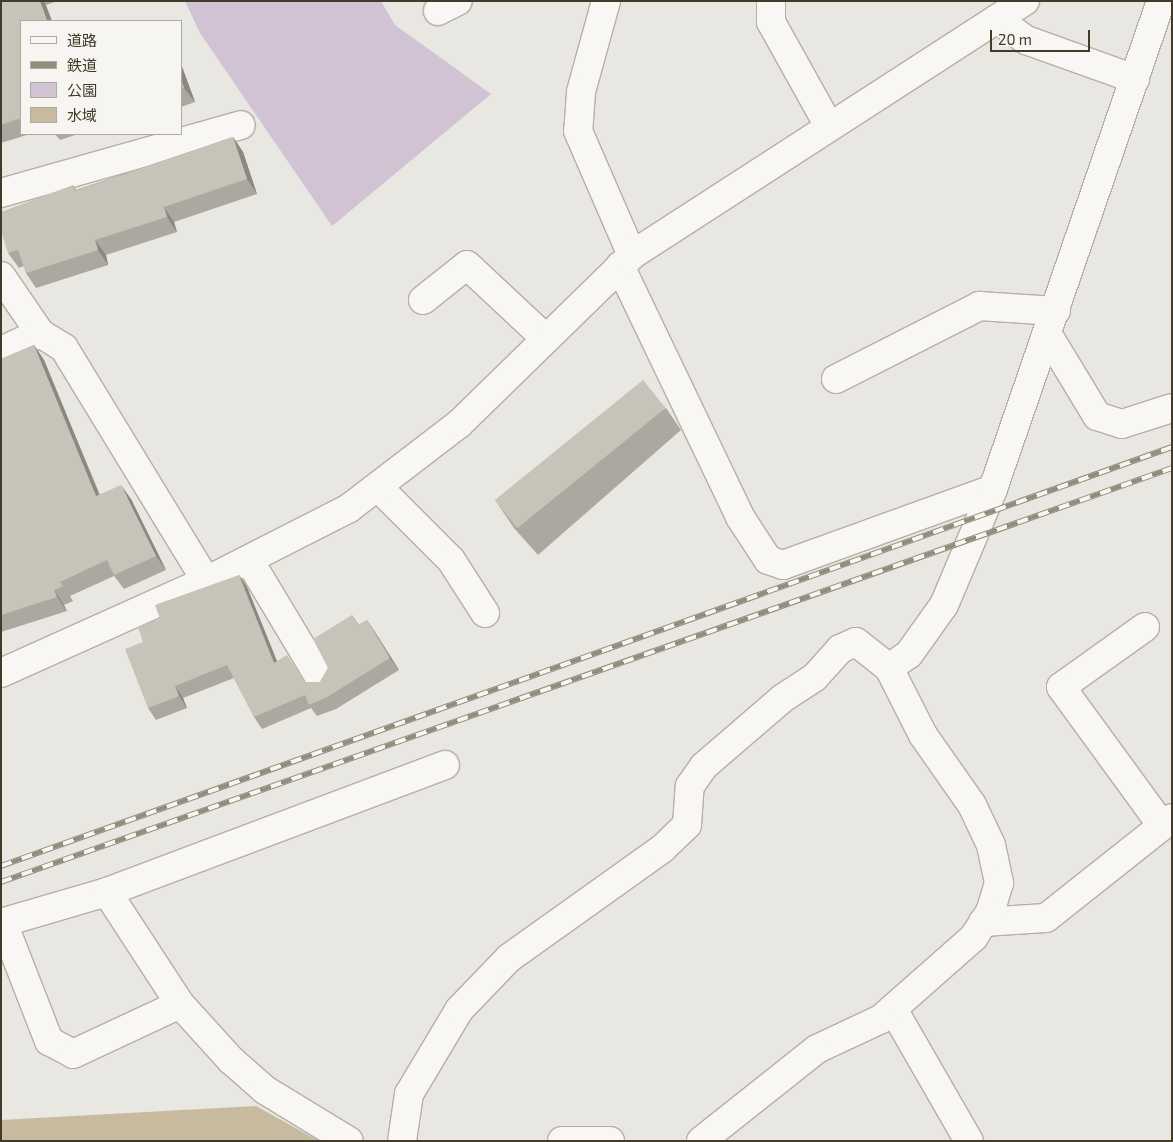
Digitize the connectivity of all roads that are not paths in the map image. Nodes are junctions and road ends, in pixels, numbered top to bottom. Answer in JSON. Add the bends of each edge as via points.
{"nodes":[{"id":1,"x":606,"y":1,"type":"edge"},
{"id":2,"x":771,"y":1,"type":"edge"},
{"id":3,"x":1024,"y":1,"type":"edge"},
{"id":4,"x":1161,"y":1,"type":"edge"},
{"id":5,"x":997,"y":19,"type":"junction"},
{"id":6,"x":1134,"y":79,"type":"junction"},
{"id":7,"x":240,"y":125,"type":"dead end"},
{"id":8,"x":829,"y":126,"type":"junction"},
{"id":9,"x":1,"y":194,"type":"edge"},
{"id":10,"x":626,"y":261,"type":"junction"},
{"id":11,"x":1,"y":276,"type":"edge"},
{"id":12,"x":423,"y":300,"type":"dead end"},
{"id":13,"x":1052,"y":323,"type":"junction"},
{"id":14,"x":40,"y":333,"type":"junction"},
{"id":15,"x":544,"y":337,"type":"junction"},
{"id":16,"x":1,"y":351,"type":"edge"},
{"id":17,"x":836,"y":379,"type":"dead end"},
{"id":18,"x":1172,"y":408,"type":"edge"},
{"id":19,"x":378,"y":487,"type":"junction"},
{"id":20,"x":993,"y":489,"type":"junction"},
{"id":21,"x":248,"y":560,"type":"junction"},
{"id":22,"x":206,"y":581,"type":"junction"},
{"id":23,"x":485,"y":613,"type":"dead end"},
{"id":24,"x":1145,"y":627,"type":"dead end"},
{"id":25,"x":889,"y":668,"type":"junction"},
{"id":26,"x":1,"y":673,"type":"edge"},
{"id":27,"x":321,"y":680,"type":"edge"},
{"id":28,"x":445,"y":765,"type":"dead end"},
{"id":29,"x":1166,"y":820,"type":"edge"},
{"id":30,"x":107,"y":892,"type":"junction"},
{"id":31,"x":984,"y":922,"type":"junction"},
{"id":32,"x":2,"y":923,"type":"edge"},
{"id":33,"x":180,"y":1004,"type":"junction"},
{"id":34,"x":893,"y":1009,"type":"junction"},
{"id":35,"x":349,"y":1141,"type":"edge"},
{"id":36,"x":402,"y":1141,"type":"edge"},
{"id":37,"x":562,"y":1141,"type":"edge"},
{"id":38,"x":610,"y":1141,"type":"edge"},
{"id":39,"x":702,"y":1141,"type":"edge"},
{"id":40,"x":969,"y":1141,"type":"edge"}],
"edges":[{"from":1,"to":10,"type":"street","via":[[582,92],[578,131]]},
{"from":2,"to":8,"type":"street","via":[[771,22]]},
{"from":3,"to":5,"type":"street"},
{"from":4,"to":6,"type":"street"},
{"from":5,"to":6,"type":"street","via":[[1026,40]]},
{"from":5,"to":8,"type":"street"},
{"from":6,"to":13,"type":"street"},
{"from":7,"to":9,"type":"street"},
{"from":8,"to":10,"type":"street"},
{"from":10,"to":15,"type":"street"},
{"from":10,"to":20,"type":"street","via":[[740,517],[768,560],[783,565]]},
{"from":11,"to":14,"type":"street"},
{"from":12,"to":15,"type":"street","via":[[467,265]]},
{"from":13,"to":17,"type":"street","via":[[980,306]]},
{"from":13,"to":18,"type":"street","via":[[1097,416],[1122,424]]},
{"from":13,"to":20,"type":"street"},
{"from":14,"to":16,"type":"street"},
{"from":14,"to":22,"type":"street","via":[[64,348]]},
{"from":15,"to":19,"type":"street","via":[[459,424]]},
{"from":19,"to":21,"type":"street","via":[[349,508]]},
{"from":19,"to":23,"type":"street","via":[[451,560]]},
{"from":20,"to":25,"type":"street","via":[[944,605],[909,654]]},
{"from":21,"to":22,"type":"street"},
{"from":21,"to":27,"type":"street"},
{"from":22,"to":26,"type":"street"},
{"from":24,"to":29,"type":"street","via":[[1061,687]]},
{"from":25,"to":31,"type":"street","via":[[923,735],[972,805],[991,845],[999,883]]},
{"from":25,"to":36,"type":"street","via":[[862,645],[840,649],[814,678],[783,698],[704,766],[690,786],[687,825],[663,848],[509,958],[458,1010],[409,1094]]},
{"from":28,"to":30,"type":"street"},
{"from":29,"to":31,"type":"street","via":[[1046,918]]},
{"from":30,"to":32,"type":"street"},
{"from":30,"to":33,"type":"street"},
{"from":31,"to":34,"type":"street","via":[[974,937]]},
{"from":32,"to":33,"type":"street","via":[[49,1041],[73,1054]]},
{"from":33,"to":35,"type":"street","via":[[265,1090]]},
{"from":34,"to":39,"type":"street","via":[[817,1049]]},
{"from":34,"to":40,"type":"street"},
{"from":37,"to":38,"type":"street"}]}
